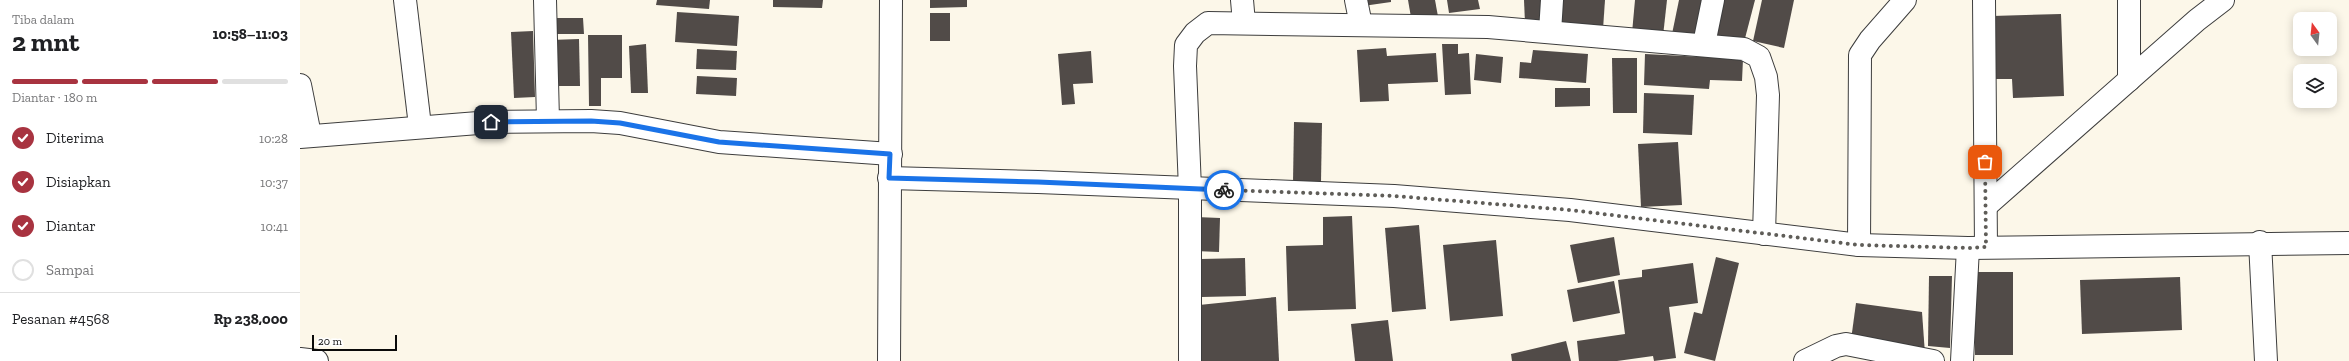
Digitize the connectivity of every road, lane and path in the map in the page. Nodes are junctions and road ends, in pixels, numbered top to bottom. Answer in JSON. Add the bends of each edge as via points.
{"nodes":[{"id":1,"x":405,"y":0,"type":"edge"},
{"id":2,"x":545,"y":0,"type":"edge"},
{"id":3,"x":891,"y":0,"type":"edge"},
{"id":4,"x":1242,"y":0,"type":"edge"},
{"id":5,"x":1356,"y":0,"type":"edge"},
{"id":6,"x":1552,"y":0,"type":"edge"},
{"id":7,"x":1713,"y":0,"type":"edge"},
{"id":8,"x":1905,"y":0,"type":"edge"},
{"id":9,"x":1984,"y":0,"type":"edge"},
{"id":10,"x":2129,"y":0,"type":"edge"},
{"id":11,"x":2223,"y":0,"type":"edge"},
{"id":12,"x":1244,"y":23,"type":"junction"},
{"id":13,"x":1361,"y":25,"type":"junction"},
{"id":14,"x":1550,"y":32,"type":"junction"},
{"id":15,"x":1704,"y":44,"type":"junction"},
{"id":16,"x":2129,"y":80,"type":"junction"},
{"id":17,"x":300,"y":85,"type":"edge"},
{"id":18,"x":548,"y":120,"type":"junction"},
{"id":19,"x":420,"y":126,"type":"junction"},
{"id":20,"x":305,"y":136,"type":"edge"},
{"id":21,"x":890,"y":154,"type":"junction"},
{"id":22,"x":889,"y":178,"type":"junction"},
{"id":23,"x":1190,"y":189,"type":"junction"},
{"id":24,"x":1986,"y":206,"type":"junction"},
{"id":25,"x":1764,"y":234,"type":"junction"},
{"id":26,"x":2260,"y":242,"type":"junction"},
{"id":27,"x":2349,"y":243,"type":"edge"},
{"id":28,"x":1859,"y":245,"type":"junction"},
{"id":29,"x":1977,"y":247,"type":"junction"},
{"id":30,"x":300,"y":359,"type":"edge"},
{"id":31,"x":317,"y":361,"type":"edge"},
{"id":32,"x":889,"y":361,"type":"edge"},
{"id":33,"x":1190,"y":361,"type":"edge"},
{"id":34,"x":1805,"y":361,"type":"edge"},
{"id":35,"x":1933,"y":361,"type":"edge"},
{"id":36,"x":1962,"y":361,"type":"edge"},
{"id":37,"x":2266,"y":361,"type":"edge"}],
"edges":[{"from":1,"to":19,"type":"street"},
{"from":2,"to":18,"type":"street"},
{"from":3,"to":21,"type":"street"},
{"from":4,"to":12,"type":"street"},
{"from":5,"to":13,"type":"street"},
{"from":6,"to":14,"type":"street"},
{"from":7,"to":15,"type":"street"},
{"from":8,"to":28,"type":"street","via":[[1870,40],[1860,56]]},
{"from":9,"to":24,"type":"street"},
{"from":10,"to":16,"type":"street"},
{"from":11,"to":16,"type":"street"},
{"from":12,"to":13,"type":"street"},
{"from":12,"to":23,"type":"street","via":[[1208,23],[1195,33],[1186,45]]},
{"from":13,"to":14,"type":"street","via":[[1488,27]]},
{"from":14,"to":15,"type":"street"},
{"from":15,"to":25,"type":"street","via":[[1744,49],[1760,57],[1768,95]]},
{"from":16,"to":24,"type":"street"},
{"from":17,"to":20,"type":"street"},
{"from":18,"to":19,"type":"street"},
{"from":18,"to":21,"type":"street","via":[[620,123],[719,142]]},
{"from":19,"to":20,"type":"street"},
{"from":21,"to":22,"type":"street"},
{"from":22,"to":23,"type":"street"},
{"from":22,"to":32,"type":"street"},
{"from":23,"to":25,"type":"street","via":[[1394,196],[1570,210]]},
{"from":23,"to":33,"type":"street"},
{"from":24,"to":29,"type":"street"},
{"from":25,"to":28,"type":"street"},
{"from":26,"to":27,"type":"street"},
{"from":26,"to":29,"type":"street"},
{"from":26,"to":37,"type":"street"},
{"from":28,"to":29,"type":"street"},
{"from":29,"to":36,"type":"street"},
{"from":30,"to":31,"type":"street"},
{"from":34,"to":35,"type":"street","via":[[1846,344]]}]}
